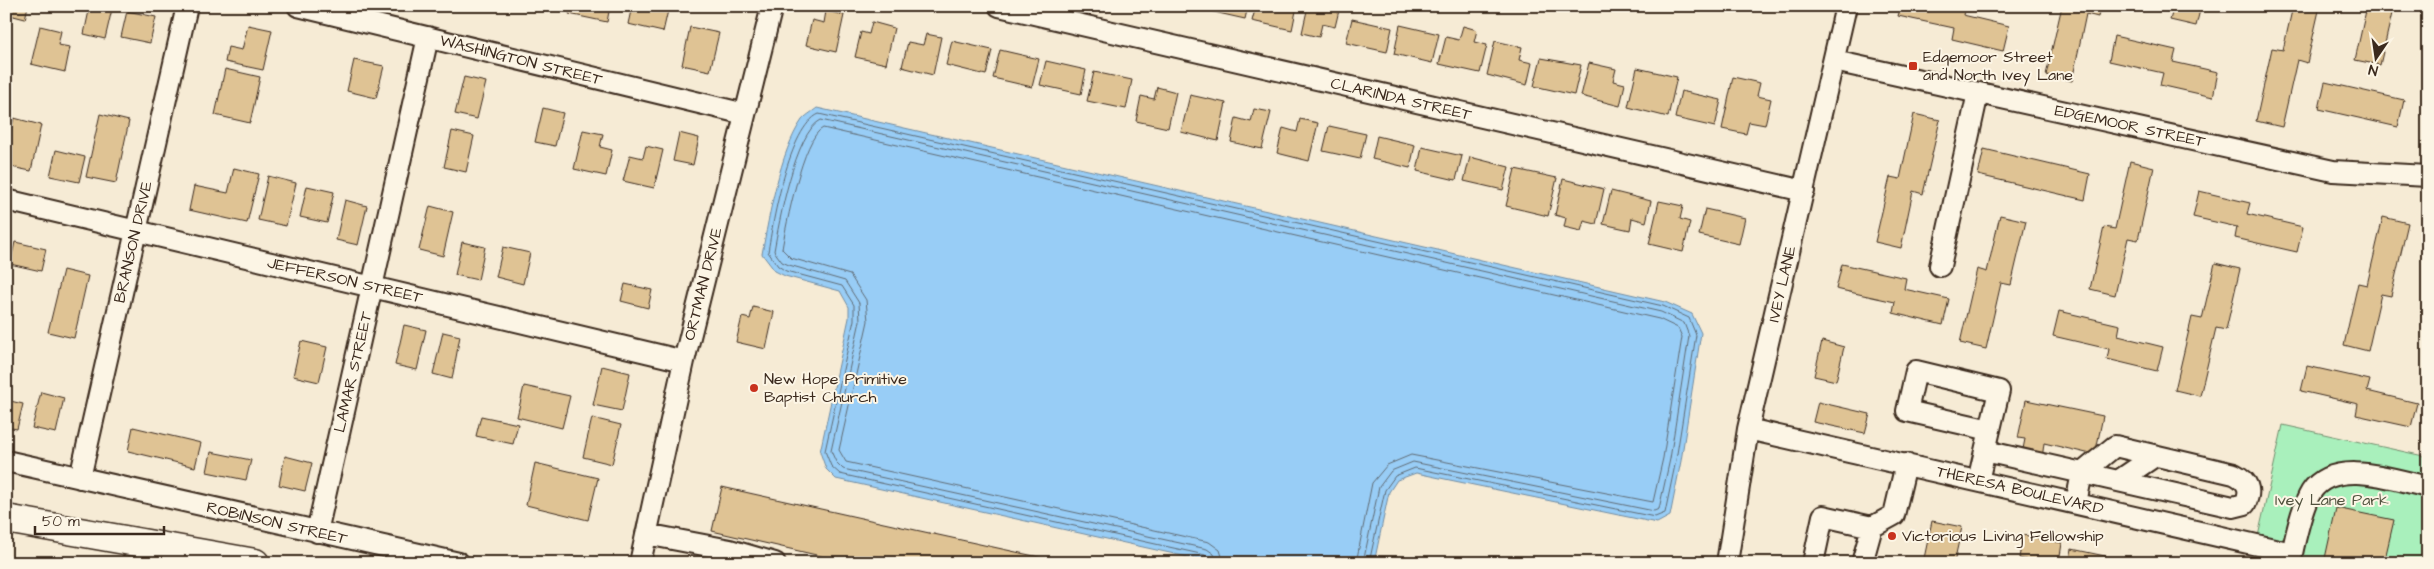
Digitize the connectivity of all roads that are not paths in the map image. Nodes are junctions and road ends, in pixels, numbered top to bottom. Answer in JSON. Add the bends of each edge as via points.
{"nodes":[{"id":1,"x":187,"y":6,"type":"edge"},
{"id":2,"x":298,"y":6,"type":"edge"},
{"id":3,"x":772,"y":6,"type":"edge"},
{"id":4,"x":998,"y":6,"type":"edge"},
{"id":5,"x":1846,"y":6,"type":"edge"},
{"id":6,"x":428,"y":37,"type":"junction"},
{"id":7,"x":1834,"y":61,"type":"junction"},
{"id":8,"x":1978,"y":93,"type":"junction"},
{"id":9,"x":745,"y":114,"type":"junction"},
{"id":10,"x":2428,"y":176,"type":"edge"},
{"id":11,"x":1804,"y":191,"type":"junction"},
{"id":12,"x":6,"y":200,"type":"edge"},
{"id":13,"x":136,"y":230,"type":"junction"},
{"id":14,"x":1940,"y":266,"type":"dead end"},
{"id":15,"x":372,"y":287,"type":"junction"},
{"id":16,"x":684,"y":361,"type":"junction"},
{"id":17,"x":1748,"y":429,"type":"junction"},
{"id":18,"x":1990,"y":430,"type":"junction"},
{"id":19,"x":1985,"y":451,"type":"junction"},
{"id":20,"x":2155,"y":456,"type":"junction"},
{"id":21,"x":6,"y":461,"type":"edge"},
{"id":22,"x":1906,"y":464,"type":"junction"},
{"id":23,"x":2082,"y":473,"type":"junction"},
{"id":24,"x":80,"y":478,"type":"junction"},
{"id":25,"x":1978,"y":481,"type":"junction"},
{"id":26,"x":2118,"y":481,"type":"junction"},
{"id":27,"x":2428,"y":487,"type":"edge"},
{"id":28,"x":2076,"y":503,"type":"junction"},
{"id":29,"x":6,"y":519,"type":"edge"},
{"id":30,"x":1872,"y":527,"type":"junction"},
{"id":31,"x":317,"y":532,"type":"junction"},
{"id":32,"x":646,"y":534,"type":"junction"},
{"id":33,"x":2291,"y":558,"type":"edge"},
{"id":34,"x":255,"y":563,"type":"edge"},
{"id":35,"x":459,"y":563,"type":"edge"},
{"id":36,"x":640,"y":563,"type":"edge"},
{"id":37,"x":775,"y":563,"type":"edge"},
{"id":38,"x":1727,"y":563,"type":"edge"},
{"id":39,"x":1813,"y":563,"type":"edge"},
{"id":40,"x":1862,"y":563,"type":"edge"}],
"edges":[{"from":1,"to":13,"type":"street","name":"BRANSON DRIVE"},
{"from":2,"to":6,"type":"street","name":"WASHINGTON STREET"},
{"from":3,"to":9,"type":"street","name":"ORTMAN DRIVE"},
{"from":4,"to":11,"type":"street","name":"CLARINDA STREET"},
{"from":5,"to":7,"type":"street","name":"IVEY LANE"},
{"from":6,"to":9,"type":"street","name":"WASHINGTON STREET"},
{"from":6,"to":15,"type":"street","name":"LAMAR STREET"},
{"from":7,"to":8,"type":"street","name":"EDGEMOOR STREET"},
{"from":7,"to":11,"type":"street","name":"IVEY LANE"},
{"from":8,"to":10,"type":"street","name":"EDGEMOOR STREET","via":[[2334,171]]},
{"from":8,"to":14,"type":"street"},
{"from":9,"to":16,"type":"street","name":"ORTMAN DRIVE"},
{"from":11,"to":17,"type":"street","name":"IVEY LANE"},
{"from":12,"to":13,"type":"street","name":"JEFFERSON STREET"},
{"from":13,"to":15,"type":"street","name":"JEFFERSON STREET"},
{"from":13,"to":24,"type":"street","name":"BRANSON DRIVE"},
{"from":15,"to":16,"type":"street","name":"JEFFERSON STREET"},
{"from":15,"to":31,"type":"street","name":"LAMAR STREET"},
{"from":16,"to":32,"type":"street","name":"ORTMAN DRIVE"},
{"from":17,"to":22,"type":"street","name":"THERESA BOULEVARD"},
{"from":17,"to":38,"type":"street","name":"IVEY LANE"},
{"from":18,"to":18,"type":"street","via":[[1999,391],[1916,372],[1907,411]]},
{"from":18,"to":19,"type":"street"},
{"from":19,"to":23,"type":"street"},
{"from":19,"to":25,"type":"street"},
{"from":20,"to":23,"type":"street","via":[[2115,446]]},
{"from":20,"to":26,"type":"street"},
{"from":20,"to":26,"type":"street","via":[[2244,478],[2249,495],[2244,504],[2233,507]]},
{"from":21,"to":24,"type":"street","name":"ROBINSON STREET"},
{"from":22,"to":25,"type":"street","name":"THERESA BOULEVARD"},
{"from":22,"to":30,"type":"street","via":[[1894,515]]},
{"from":23,"to":26,"type":"street"},
{"from":23,"to":28,"type":"street"},
{"from":24,"to":31,"type":"street","name":"ROBINSON STREET"},
{"from":25,"to":28,"type":"street","name":"THERESA BOULEVARD"},
{"from":27,"to":33,"type":"street","via":[[2361,472],[2324,479],[2311,492]]},
{"from":28,"to":33,"type":"street","name":"THERESA BOULEVARD"},
{"from":29,"to":34,"type":"highway"},
{"from":30,"to":39,"type":"street","via":[[1823,516]]},
{"from":30,"to":40,"type":"street"},
{"from":31,"to":35,"type":"street","name":"ROBINSON STREET"},
{"from":32,"to":36,"type":"street","name":"ORTMAN DRIVE"},
{"from":32,"to":37,"type":"street","via":[[730,550]]}]}
